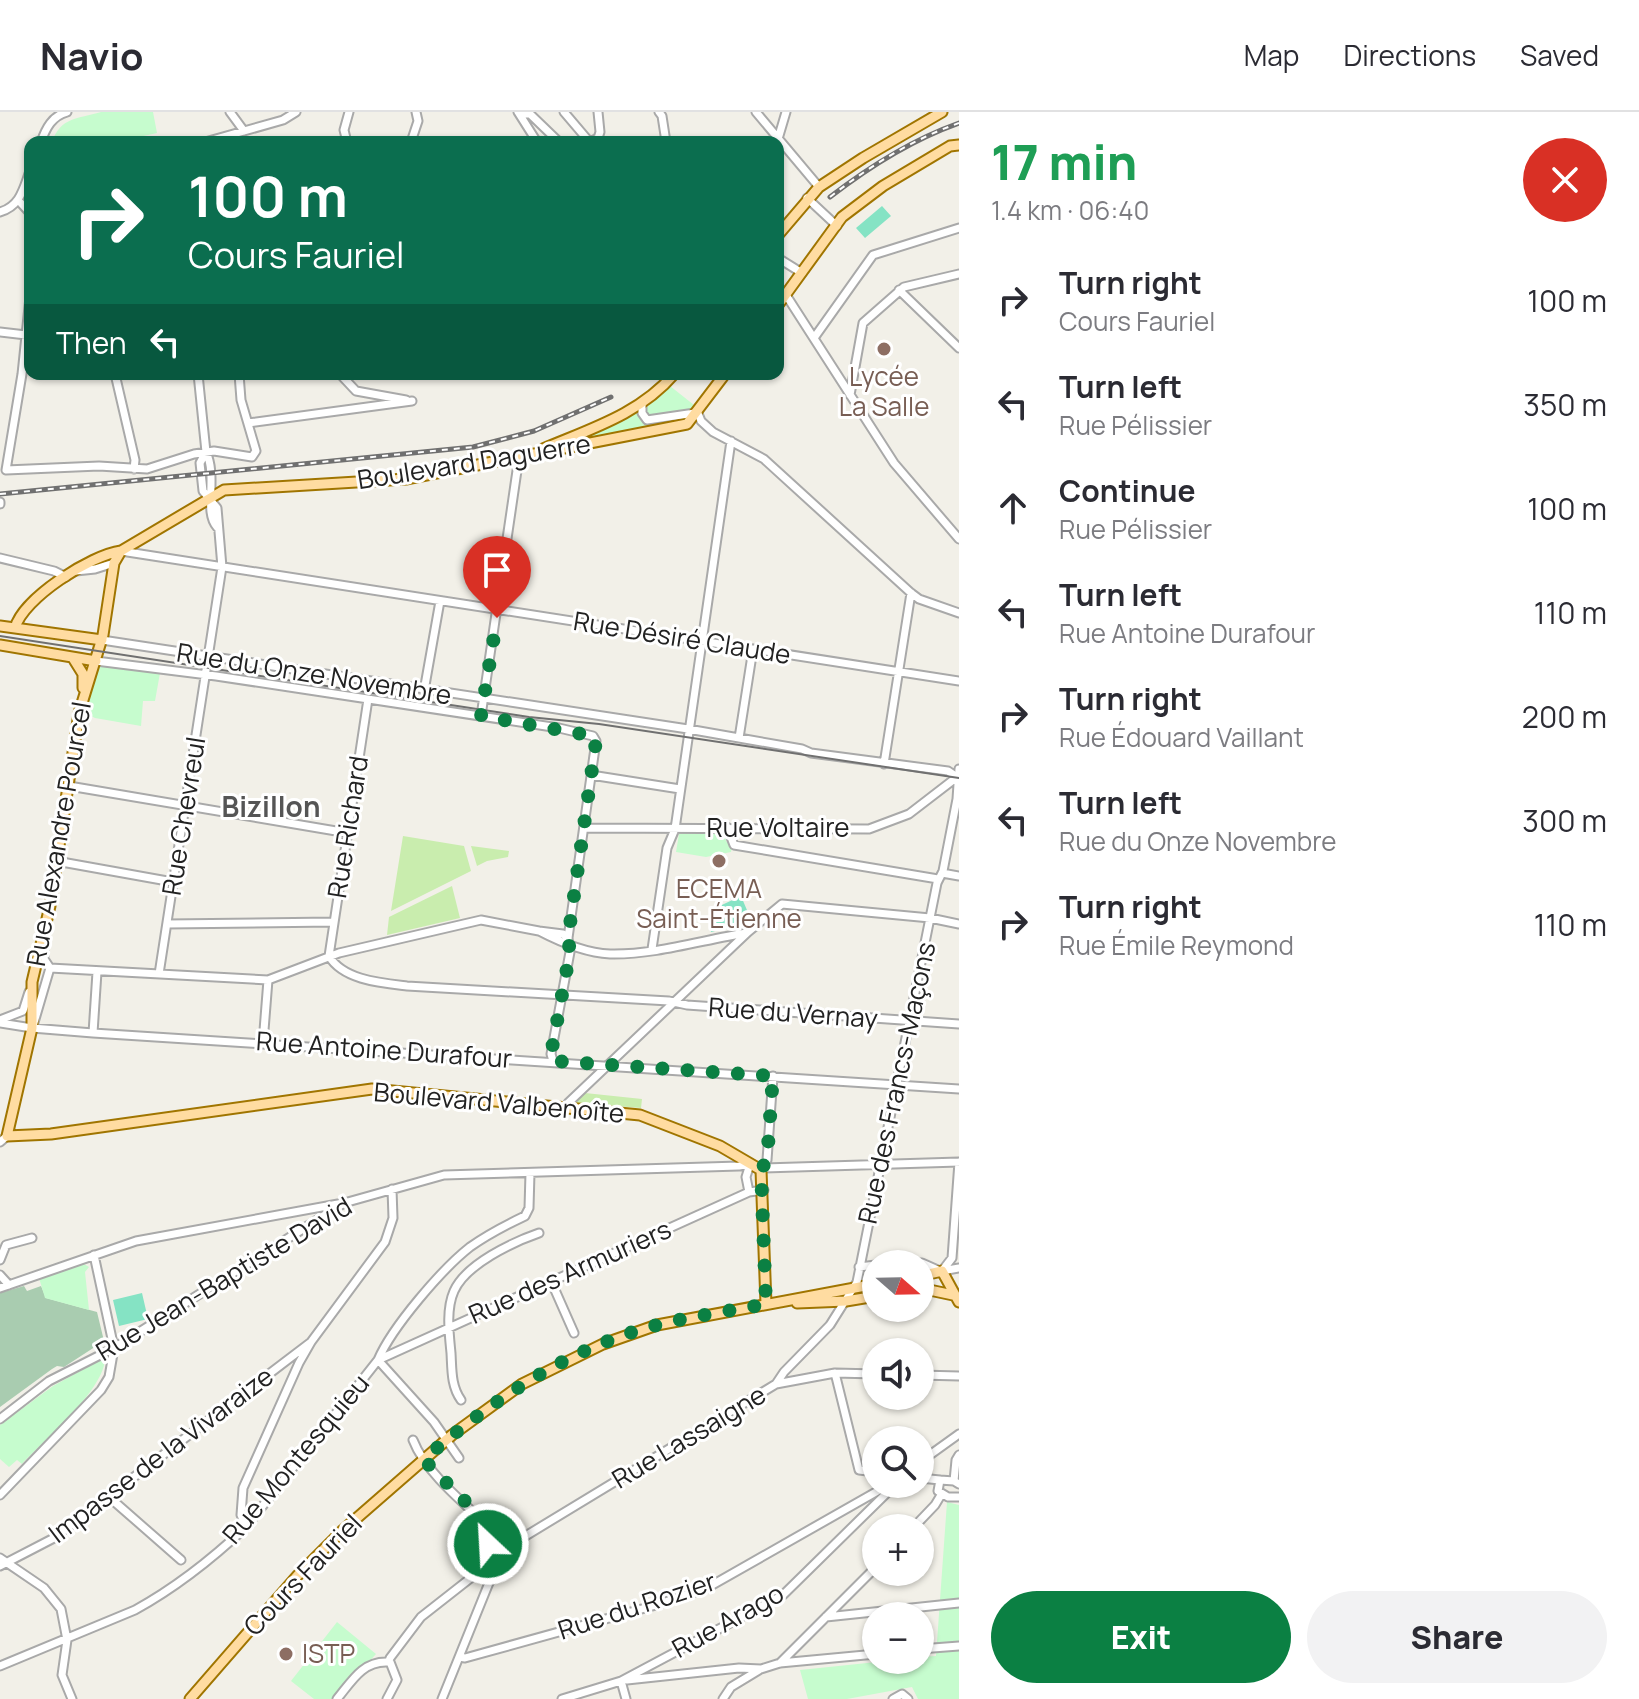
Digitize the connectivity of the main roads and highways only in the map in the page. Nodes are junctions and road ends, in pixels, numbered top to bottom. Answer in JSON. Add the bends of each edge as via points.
{"nodes":[{"id":1,"x":937,"y":113,"type":"edge"},
{"id":2,"x":959,"y":145,"type":"edge"},
{"id":3,"x":784,"y":227,"type":"edge"},
{"id":4,"x":784,"y":298,"type":"edge"},
{"id":5,"x":669,"y":380,"type":"edge"},
{"id":6,"x":720,"y":380,"type":"edge"},
{"id":7,"x":556,"y":443,"type":"junction"},
{"id":8,"x":572,"y":448,"type":"junction"},
{"id":9,"x":522,"y":457,"type":"junction"},
{"id":10,"x":121,"y":551,"type":"junction"},
{"id":11,"x":114,"y":563,"type":"joint"},
{"id":12,"x":0,"y":626,"type":"edge"},
{"id":13,"x":15,"y":628,"type":"junction"},
{"id":14,"x":102,"y":640,"type":"junction"},
{"id":15,"x":0,"y":645,"type":"edge"},
{"id":16,"x":72,"y":657,"type":"junction"},
{"id":17,"x":96,"y":661,"type":"junction"},
{"id":18,"x":82,"y":699,"type":"junction"},
{"id":19,"x":2,"y":1138,"type":"edge"},
{"id":20,"x":934,"y":1273,"type":"edge"},
{"id":21,"x":862,"y":1287,"type":"edge"},
{"id":22,"x":934,"y":1292,"type":"edge"},
{"id":23,"x":862,"y":1298,"type":"edge"},
{"id":24,"x":956,"y":1298,"type":"edge"},
{"id":25,"x":766,"y":1304,"type":"junction"},
{"id":26,"x":190,"y":1699,"type":"edge"}],
"edges":[{"from":1,"to":3,"type":"main road","via":[[819,187]]},
{"from":2,"to":4,"type":"main road","via":[[883,186],[842,217]]},
{"from":5,"to":7,"type":"main road","via":[[631,411]]},
{"from":6,"to":8,"type":"main road","name":"Boulevard Daguerre","via":[[687,424]]},
{"from":7,"to":8,"type":"main road"},
{"from":7,"to":9,"type":"main road"},
{"from":8,"to":9,"type":"main road","name":"Boulevard Daguerre"},
{"from":9,"to":10,"type":"main road","name":"Boulevard Daguerre","via":[[406,479],[224,490]]},
{"from":10,"to":11,"type":"main road","name":"Boulevard Daguerre"},
{"from":10,"to":13,"type":"main road","name":"Boulevard Daguerre","via":[[76,571],[31,602]]},
{"from":11,"to":14,"type":"main road","name":"Rue Alexandre Pourcel"},
{"from":12,"to":13,"type":"main road"},
{"from":13,"to":14,"type":"main road"},
{"from":14,"to":17,"type":"main road","name":"Rue Alexandre Pourcel"},
{"from":15,"to":16,"type":"main road"},
{"from":16,"to":17,"type":"main road"},
{"from":16,"to":18,"type":"main road","via":[[83,674]]},
{"from":17,"to":18,"type":"main road","name":"Rue Alexandre Pourcel"},
{"from":18,"to":19,"type":"main road","name":"Rue Alexandre Pourcel","via":[[32,982],[32,1028]]},
{"from":19,"to":25,"type":"main road","name":"Boulevard Valbenoîte","via":[[372,1089],[640,1115],[720,1146],[762,1169]]},
{"from":20,"to":24,"type":"main road","via":[[942,1271]]},
{"from":21,"to":25,"type":"main road","name":"Cours Fauriel"},
{"from":22,"to":24,"type":"main road"},
{"from":23,"to":25,"type":"main road","name":"Cours Fauriel"},
{"from":25,"to":26,"type":"main road","name":"Cours Fauriel","via":[[657,1325],[603,1344],[494,1402],[316,1555]]}]}
